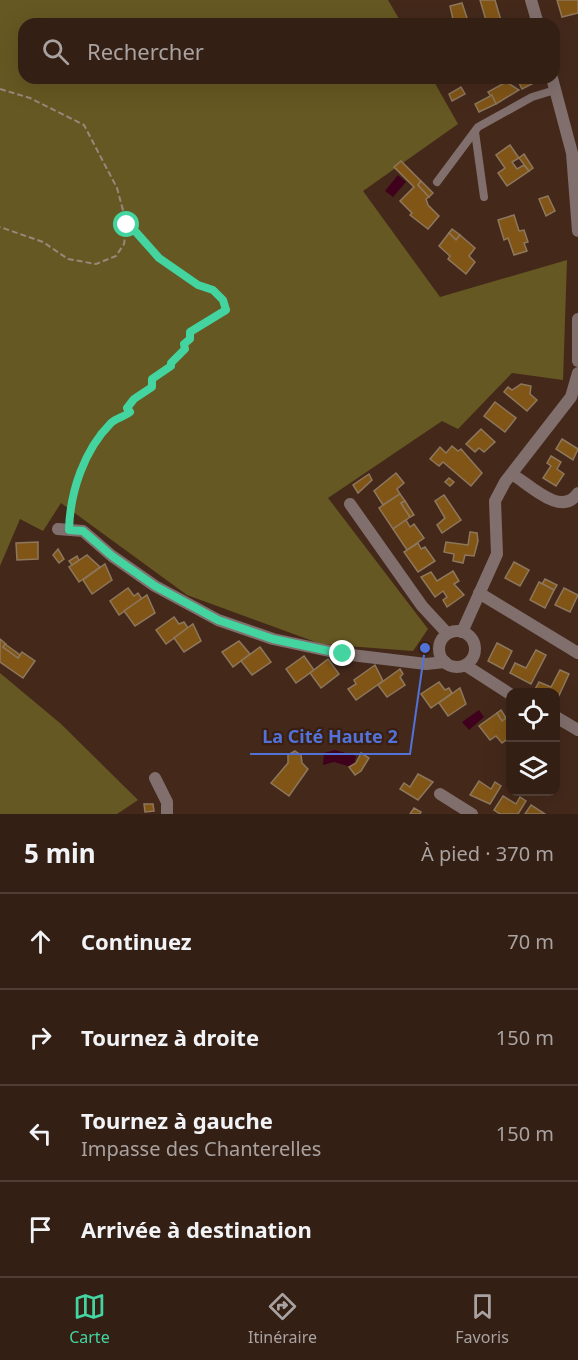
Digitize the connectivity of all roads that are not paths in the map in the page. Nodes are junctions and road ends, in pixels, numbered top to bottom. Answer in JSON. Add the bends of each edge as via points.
{"nodes":[{"id":1,"x":531,"y":0,"type":"edge"},
{"id":2,"x":536,"y":18,"type":"edge"},
{"id":3,"x":554,"y":84,"type":"edge"},
{"id":4,"x":475,"y":132,"type":"junction"},
{"id":5,"x":437,"y":182,"type":"dead end"},
{"id":6,"x":484,"y":197,"type":"dead end"},
{"id":7,"x":578,"y":231,"type":"edge"},
{"id":8,"x":578,"y":319,"type":"edge"},
{"id":9,"x":578,"y":361,"type":"edge"},
{"id":10,"x":578,"y":373,"type":"edge"},
{"id":11,"x":512,"y":474,"type":"junction"},
{"id":12,"x":578,"y":493,"type":"edge"},
{"id":13,"x":350,"y":504,"type":"dead end"},
{"id":14,"x":64,"y":529,"type":"road end"},
{"id":15,"x":479,"y":593,"type":"junction"},
{"id":16,"x":462,"y":632,"type":"junction"},
{"id":17,"x":447,"y":633,"type":"junction"},
{"id":18,"x":578,"y":653,"type":"edge"},
{"id":19,"x":445,"y":662,"type":"junction"},
{"id":20,"x":465,"y":665,"type":"junction"},
{"id":21,"x":506,"y":691,"type":"edge"},
{"id":22,"x":560,"y":720,"type":"edge"},
{"id":23,"x":578,"y":730,"type":"edge"},
{"id":24,"x":155,"y":778,"type":"dead end"},
{"id":25,"x":440,"y":794,"type":"dead end"},
{"id":26,"x":167,"y":814,"type":"edge"},
{"id":27,"x":472,"y":814,"type":"edge"}],
"edges":[{"from":1,"to":2,"type":"street"},
{"from":3,"to":4,"type":"lane"},
{"from":3,"to":7,"type":"street","via":[[572,153]]},
{"from":4,"to":5,"type":"lane"},
{"from":4,"to":6,"type":"lane"},
{"from":8,"to":9,"type":"street"},
{"from":10,"to":11,"type":"street","via":[[571,397]]},
{"from":11,"to":12,"type":"street","via":[[555,502],[573,501]]},
{"from":11,"to":15,"type":"street","via":[[495,501],[496,554]]},
{"from":13,"to":17,"type":"street","via":[[422,606]]},
{"from":14,"to":19,"type":"street","via":[[83,531],[155,586],[218,620],[273,639],[343,654],[426,664]]},
{"from":15,"to":16,"type":"street"},
{"from":15,"to":18,"type":"street"},
{"from":16,"to":17,"type":"street"},
{"from":16,"to":20,"type":"street","via":[[474,643],[474,652]]},
{"from":17,"to":19,"type":"street","via":[[440,641],[440,655]]},
{"from":19,"to":20,"type":"street","via":[[455,667]]},
{"from":20,"to":21,"type":"street"},
{"from":22,"to":23,"type":"street"},
{"from":24,"to":26,"type":"street","via":[[167,802]]},
{"from":25,"to":27,"type":"street"}]}
